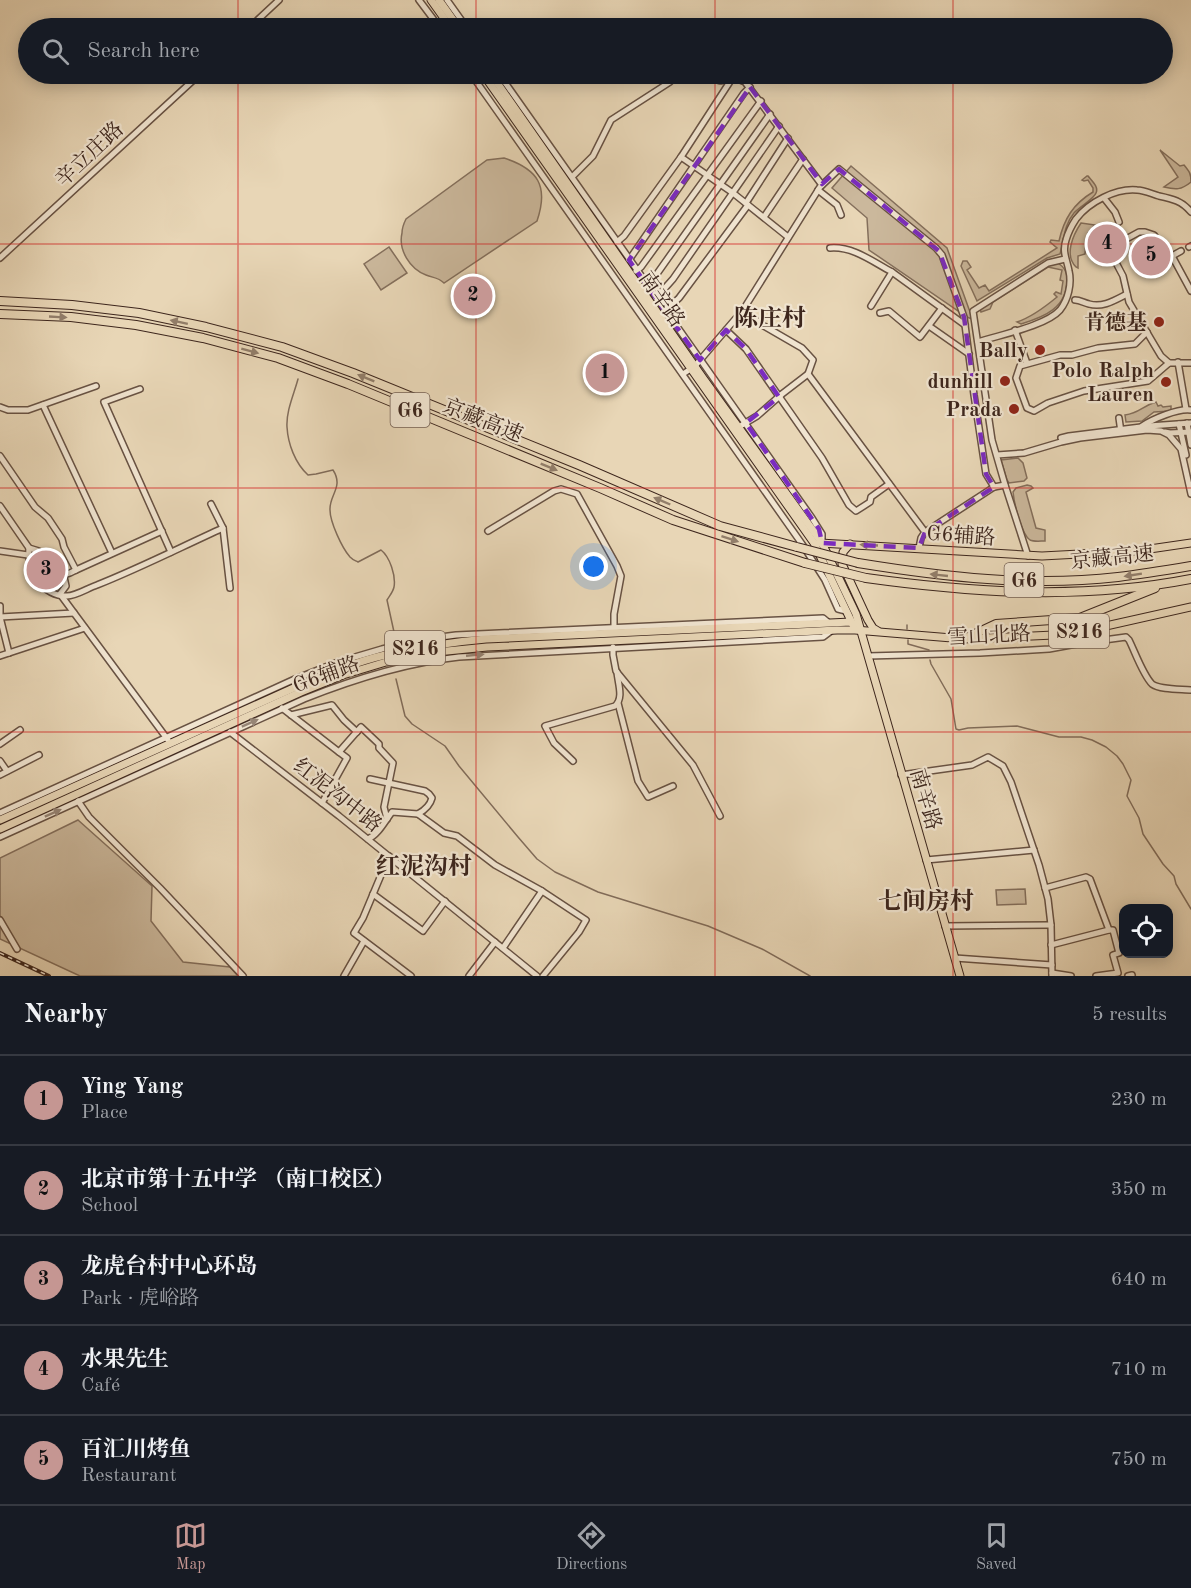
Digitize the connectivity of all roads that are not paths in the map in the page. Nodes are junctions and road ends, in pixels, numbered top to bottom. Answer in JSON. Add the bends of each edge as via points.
{"nodes":[{"id":1,"x":279,"y":0,"type":"edge"},
{"id":2,"x":419,"y":0,"type":"edge"},
{"id":3,"x":431,"y":0,"type":"edge"},
{"id":4,"x":439,"y":0,"type":"edge"},
{"id":5,"x":447,"y":0,"type":"edge"},
{"id":6,"x":260,"y":18,"type":"edge"},
{"id":7,"x":432,"y":18,"type":"edge"},
{"id":8,"x":449,"y":18,"type":"edge"},
{"id":9,"x":450,"y":18,"type":"edge"},
{"id":10,"x":451,"y":18,"type":"edge"},
{"id":11,"x":189,"y":84,"type":"edge"},
{"id":12,"x":478,"y":84,"type":"edge"},
{"id":13,"x":490,"y":84,"type":"edge"},
{"id":14,"x":498,"y":84,"type":"edge"},
{"id":15,"x":506,"y":84,"type":"edge"},
{"id":16,"x":666,"y":84,"type":"edge"},
{"id":17,"x":728,"y":84,"type":"edge"},
{"id":18,"x":747,"y":84,"type":"edge"},
{"id":19,"x":750,"y":87,"type":"junction"},
{"id":20,"x":761,"y":101,"type":"junction"},
{"id":21,"x":770,"y":114,"type":"junction"},
{"id":22,"x":779,"y":126,"type":"junction"},
{"id":23,"x":788,"y":138,"type":"junction"},
{"id":24,"x":681,"y":157,"type":"junction"},
{"id":25,"x":803,"y":159,"type":"junction"},
{"id":26,"x":694,"y":166,"type":"junction"},
{"id":27,"x":707,"y":175,"type":"junction"},
{"id":28,"x":572,"y":177,"type":"junction"},
{"id":29,"x":720,"y":184,"type":"junction"},
{"id":30,"x":822,"y":185,"type":"junction"},
{"id":31,"x":818,"y":190,"type":"junction"},
{"id":32,"x":733,"y":193,"type":"junction"},
{"id":33,"x":1104,"y":198,"type":"junction"},
{"id":34,"x":747,"y":204,"type":"junction"},
{"id":35,"x":1191,"y":212,"type":"edge"},
{"id":36,"x":841,"y":214,"type":"dead end"},
{"id":37,"x":764,"y":217,"type":"junction"},
{"id":38,"x":1119,"y":222,"type":"dead end"},
{"id":39,"x":1124,"y":231,"type":"dead end"},
{"id":40,"x":788,"y":237,"type":"junction"},
{"id":41,"x":1127,"y":238,"type":"junction"},
{"id":42,"x":617,"y":242,"type":"junction"},
{"id":43,"x":831,"y":248,"type":"dead end"},
{"id":44,"x":1181,"y":251,"type":"dead end"},
{"id":45,"x":1172,"y":256,"type":"junction"},
{"id":46,"x":0,"y":258,"type":"edge"},
{"id":47,"x":629,"y":260,"type":"junction"},
{"id":48,"x":1065,"y":260,"type":"junction"},
{"id":49,"x":636,"y":270,"type":"junction"},
{"id":50,"x":892,"y":272,"type":"junction"},
{"id":51,"x":646,"y":285,"type":"junction"},
{"id":52,"x":1191,"y":291,"type":"edge"},
{"id":53,"x":1127,"y":294,"type":"junction"},
{"id":54,"x":656,"y":298,"type":"junction"},
{"id":55,"x":1075,"y":300,"type":"dead end"},
{"id":56,"x":0,"y":301,"type":"edge"},
{"id":57,"x":871,"y":306,"type":"dead end"},
{"id":58,"x":942,"y":308,"type":"junction"},
{"id":59,"x":743,"y":310,"type":"junction"},
{"id":60,"x":665,"y":311,"type":"junction"},
{"id":61,"x":880,"y":313,"type":"dead end"},
{"id":62,"x":0,"y":314,"type":"edge"},
{"id":63,"x":965,"y":325,"type":"junction"},
{"id":64,"x":929,"y":326,"type":"junction"},
{"id":65,"x":726,"y":330,"type":"junction"},
{"id":66,"x":1015,"y":330,"type":"junction"},
{"id":67,"x":1147,"y":332,"type":"junction"},
{"id":68,"x":978,"y":342,"type":"junction"},
{"id":69,"x":969,"y":354,"type":"junction"},
{"id":70,"x":1190,"y":361,"type":"edge"},
{"id":71,"x":1178,"y":362,"type":"junction"},
{"id":72,"x":1027,"y":363,"type":"junction"},
{"id":73,"x":1169,"y":363,"type":"junction"},
{"id":74,"x":695,"y":365,"type":"junction"},
{"id":75,"x":683,"y":374,"type":"junction"},
{"id":76,"x":808,"y":374,"type":"junction"},
{"id":77,"x":96,"y":386,"type":"dead end"},
{"id":78,"x":140,"y":389,"type":"dead end"},
{"id":79,"x":779,"y":397,"type":"junction"},
{"id":80,"x":43,"y":405,"type":"junction"},
{"id":81,"x":0,"y":407,"type":"edge"},
{"id":82,"x":1188,"y":410,"type":"edge"},
{"id":83,"x":1119,"y":418,"type":"dead end"},
{"id":84,"x":746,"y":423,"type":"junction"},
{"id":85,"x":1189,"y":423,"type":"edge"},
{"id":86,"x":1179,"y":424,"type":"junction"},
{"id":87,"x":738,"y":427,"type":"junction"},
{"id":88,"x":1140,"y":428,"type":"junction"},
{"id":89,"x":1161,"y":431,"type":"junction"},
{"id":90,"x":1121,"y":432,"type":"junction"},
{"id":91,"x":1190,"y":432,"type":"edge"},
{"id":92,"x":1181,"y":433,"type":"junction"},
{"id":93,"x":1191,"y":445,"type":"edge"},
{"id":94,"x":996,"y":452,"type":"junction"},
{"id":95,"x":0,"y":456,"type":"edge"},
{"id":96,"x":1191,"y":477,"type":"edge"},
{"id":97,"x":890,"y":484,"type":"junction"},
{"id":98,"x":1005,"y":485,"type":"junction"},
{"id":99,"x":994,"y":487,"type":"junction"},
{"id":100,"x":1191,"y":494,"type":"edge"},
{"id":101,"x":211,"y":504,"type":"dead end"},
{"id":102,"x":0,"y":506,"type":"edge"},
{"id":103,"x":223,"y":528,"type":"junction"},
{"id":104,"x":162,"y":531,"type":"junction"},
{"id":105,"x":488,"y":531,"type":"dead end"},
{"id":106,"x":925,"y":532,"type":"junction"},
{"id":107,"x":818,"y":543,"type":"junction"},
{"id":108,"x":1191,"y":543,"type":"edge"},
{"id":109,"x":850,"y":544,"type":"junction"},
{"id":110,"x":799,"y":546,"type":"junction"},
{"id":111,"x":919,"y":548,"type":"junction"},
{"id":112,"x":0,"y":551,"type":"edge"},
{"id":113,"x":28,"y":552,"type":"junction"},
{"id":114,"x":171,"y":552,"type":"junction"},
{"id":115,"x":112,"y":553,"type":"junction"},
{"id":116,"x":1028,"y":556,"type":"junction"},
{"id":117,"x":1191,"y":566,"type":"edge"},
{"id":118,"x":75,"y":570,"type":"junction"},
{"id":119,"x":64,"y":575,"type":"junction"},
{"id":120,"x":1191,"y":579,"type":"edge"},
{"id":121,"x":1165,"y":584,"type":"junction"},
{"id":122,"x":230,"y":588,"type":"dead end"},
{"id":123,"x":60,"y":594,"type":"junction"},
{"id":124,"x":0,"y":606,"type":"edge"},
{"id":125,"x":1191,"y":607,"type":"edge"},
{"id":126,"x":846,"y":611,"type":"junction"},
{"id":127,"x":74,"y":613,"type":"junction"},
{"id":128,"x":0,"y":617,"type":"edge"},
{"id":129,"x":851,"y":622,"type":"junction"},
{"id":130,"x":831,"y":627,"type":"junction"},
{"id":131,"x":85,"y":628,"type":"junction"},
{"id":132,"x":858,"y":631,"type":"junction"},
{"id":133,"x":880,"y":632,"type":"junction"},
{"id":134,"x":614,"y":637,"type":"junction"},
{"id":135,"x":964,"y":639,"type":"junction"},
{"id":136,"x":9,"y":653,"type":"junction"},
{"id":137,"x":0,"y":656,"type":"edge"},
{"id":138,"x":868,"y":657,"type":"junction"},
{"id":139,"x":616,"y":671,"type":"junction"},
{"id":140,"x":1191,"y":690,"type":"edge"},
{"id":141,"x":618,"y":704,"type":"junction"},
{"id":142,"x":282,"y":708,"type":"junction"},
{"id":143,"x":291,"y":715,"type":"junction"},
{"id":144,"x":20,"y":730,"type":"dead end"},
{"id":145,"x":230,"y":732,"type":"junction"},
{"id":146,"x":357,"y":732,"type":"junction"},
{"id":147,"x":168,"y":741,"type":"junction"},
{"id":148,"x":0,"y":744,"type":"edge"},
{"id":149,"x":339,"y":752,"type":"junction"},
{"id":150,"x":39,"y":755,"type":"dead end"},
{"id":151,"x":573,"y":760,"type":"dead end"},
{"id":152,"x":0,"y":761,"type":"edge"},
{"id":153,"x":7,"y":771,"type":"junction"},
{"id":154,"x":0,"y":775,"type":"edge"},
{"id":155,"x":901,"y":775,"type":"junction"},
{"id":156,"x":370,"y":779,"type":"dead end"},
{"id":157,"x":389,"y":783,"type":"junction"},
{"id":158,"x":673,"y":786,"type":"dead end"},
{"id":159,"x":78,"y":801,"type":"junction"},
{"id":160,"x":322,"y":803,"type":"junction"},
{"id":161,"x":0,"y":813,"type":"edge"},
{"id":162,"x":418,"y":814,"type":"junction"},
{"id":163,"x":720,"y":816,"type":"dead end"},
{"id":164,"x":387,"y":819,"type":"junction"},
{"id":165,"x":0,"y":820,"type":"edge"},
{"id":166,"x":0,"y":828,"type":"edge"},
{"id":167,"x":0,"y":837,"type":"edge"},
{"id":168,"x":368,"y":839,"type":"junction"},
{"id":169,"x":1034,"y":850,"type":"junction"},
{"id":170,"x":389,"y":856,"type":"junction"},
{"id":171,"x":926,"y":860,"type":"junction"},
{"id":172,"x":1045,"y":888,"type":"junction"},
{"id":173,"x":542,"y":891,"type":"junction"},
{"id":174,"x":373,"y":894,"type":"junction"},
{"id":175,"x":445,"y":901,"type":"junction"},
{"id":176,"x":0,"y":920,"type":"edge"},
{"id":177,"x":1051,"y":925,"type":"junction"},
{"id":178,"x":945,"y":926,"type":"junction"},
{"id":179,"x":1109,"y":930,"type":"junction"},
{"id":180,"x":364,"y":941,"type":"junction"},
{"id":181,"x":495,"y":942,"type":"junction"},
{"id":182,"x":1051,"y":945,"type":"junction"},
{"id":183,"x":503,"y":948,"type":"junction"},
{"id":184,"x":17,"y":949,"type":"dead end"},
{"id":185,"x":955,"y":958,"type":"junction"},
{"id":186,"x":1052,"y":965,"type":"junction"},
{"id":187,"x":1052,"y":974,"type":"edge"},
{"id":188,"x":1126,"y":975,"type":"edge"},
{"id":189,"x":243,"y":976,"type":"edge"},
{"id":190,"x":344,"y":976,"type":"edge"},
{"id":191,"x":411,"y":976,"type":"edge"},
{"id":192,"x":469,"y":976,"type":"edge"},
{"id":193,"x":537,"y":976,"type":"edge"},
{"id":194,"x":543,"y":976,"type":"edge"},
{"id":195,"x":960,"y":976,"type":"edge"},
{"id":196,"x":1071,"y":976,"type":"edge"},
{"id":197,"x":1096,"y":976,"type":"edge"}],
"edges":[{"from":1,"to":6,"type":"street"},
{"from":2,"to":7,"type":"street"},
{"from":3,"to":8,"type":"main road"},
{"from":4,"to":9,"type":"main road"},
{"from":5,"to":10,"type":"street"},
{"from":11,"to":46,"type":"street","name":"辛立庄路"},
{"from":12,"to":75,"type":"street"},
{"from":13,"to":74,"type":"main road","name":"南辛路"},
{"from":14,"to":74,"type":"main road","name":"南辛路"},
{"from":15,"to":28,"type":"street"},
{"from":16,"to":28,"type":"street","via":[[611,120],[593,156]]},
{"from":17,"to":24,"type":"street"},
{"from":18,"to":19,"type":"street"},
{"from":19,"to":20,"type":"street"},
{"from":19,"to":26,"type":"street"},
{"from":20,"to":21,"type":"street"},
{"from":20,"to":27,"type":"street"},
{"from":21,"to":22,"type":"street"},
{"from":21,"to":29,"type":"street"},
{"from":22,"to":23,"type":"street"},
{"from":22,"to":32,"type":"street"},
{"from":23,"to":25,"type":"street"},
{"from":23,"to":34,"type":"street"},
{"from":24,"to":26,"type":"street"},
{"from":24,"to":42,"type":"street"},
{"from":25,"to":30,"type":"street"},
{"from":25,"to":37,"type":"street"},
{"from":26,"to":27,"type":"street"},
{"from":26,"to":47,"type":"street"},
{"from":27,"to":29,"type":"street"},
{"from":27,"to":49,"type":"street"},
{"from":28,"to":42,"type":"street"},
{"from":29,"to":32,"type":"street"},
{"from":29,"to":51,"type":"street"},
{"from":30,"to":31,"type":"street"},
{"from":30,"to":63,"type":"street","via":[[839,169],[939,251]]},
{"from":31,"to":36,"type":"street","via":[[837,205]]},
{"from":31,"to":40,"type":"street"},
{"from":32,"to":34,"type":"street"},
{"from":32,"to":54,"type":"street","via":[[674,279]]},
{"from":33,"to":35,"type":"street","via":[[1120,191],[1137,190],[1182,203]]},
{"from":33,"to":38,"type":"street"},
{"from":33,"to":48,"type":"street","via":[[1076,218],[1065,243]]},
{"from":34,"to":37,"type":"street"},
{"from":34,"to":60,"type":"street","via":[[679,298]]},
{"from":37,"to":40,"type":"street"},
{"from":39,"to":41,"type":"street"},
{"from":40,"to":59,"type":"street"},
{"from":41,"to":45,"type":"street","via":[[1142,231],[1154,235]]},
{"from":41,"to":53,"type":"street","via":[[1118,245],[1113,257],[1124,276]]},
{"from":42,"to":47,"type":"street"},
{"from":43,"to":50,"type":"street","via":[[852,250]]},
{"from":44,"to":45,"type":"street"},
{"from":45,"to":52,"type":"street"},
{"from":47,"to":49,"type":"street"},
{"from":48,"to":66,"type":"street","via":[[1070,283],[1059,312]]},
{"from":48,"to":68,"type":"street","via":[[1048,263],[974,310]]},
{"from":49,"to":51,"type":"street"},
{"from":50,"to":57,"type":"street"},
{"from":50,"to":58,"type":"street"},
{"from":51,"to":54,"type":"street"},
{"from":53,"to":55,"type":"street","via":[[1098,305]]},
{"from":53,"to":67,"type":"street"},
{"from":54,"to":60,"type":"street"},
{"from":110,"to":56,"type":"highway","name":"京藏高速","number":"G6","one_way":true,"via":[[720,526],[579,465],[282,347],[139,314]]},
{"from":58,"to":63,"type":"street"},
{"from":58,"to":64,"type":"street"},
{"from":59,"to":65,"type":"street"},
{"from":59,"to":76,"type":"street","via":[[802,348],[813,360]]},
{"from":60,"to":74,"type":"street"},
{"from":61,"to":64,"type":"street","via":[[889,311],[920,337]]},
{"from":62,"to":121,"type":"highway","name":"京藏高速","number":"G6","one_way":true,"bridge":true,"via":[[136,325],[278,358],[673,520],[805,563],[866,578],[1001,592],[1068,592]]},
{"from":63,"to":69,"type":"street"},
{"from":64,"to":69,"type":"street"},
{"from":65,"to":74,"type":"street"},
{"from":65,"to":79,"type":"street","via":[[746,349]]},
{"from":66,"to":68,"type":"street"},
{"from":66,"to":72,"type":"street"},
{"from":67,"to":72,"type":"street","via":[[1135,344]]},
{"from":67,"to":73,"type":"street"},
{"from":68,"to":94,"type":"street"},
{"from":69,"to":99,"type":"street","via":[[986,474]]},
{"from":70,"to":71,"type":"street"},
{"from":71,"to":73,"type":"street"},
{"from":71,"to":82,"type":"street"},
{"from":72,"to":73,"type":"street","via":[[1020,366],[1016,378],[1027,408],[1034,411],[1084,391],[1148,381]]},
{"from":74,"to":75,"type":"street"},
{"from":74,"to":84,"type":"street"},
{"from":74,"to":87,"type":"main road","name":"南辛路"},
{"from":74,"to":107,"type":"main road","name":"南辛路"},
{"from":75,"to":110,"type":"street"},
{"from":76,"to":79,"type":"street"},
{"from":76,"to":97,"type":"street"},
{"from":77,"to":80,"type":"street"},
{"from":78,"to":104,"type":"street","via":[[104,402]]},
{"from":79,"to":84,"type":"street"},
{"from":79,"to":97,"type":"street","via":[[856,511]]},
{"from":80,"to":81,"type":"street","via":[[28,410]]},
{"from":80,"to":115,"type":"street"},
{"from":82,"to":88,"type":"street","via":[[1158,417]]},
{"from":83,"to":90,"type":"street"},
{"from":84,"to":87,"type":"street"},
{"from":84,"to":107,"type":"street","via":[[822,534]]},
{"from":85,"to":86,"type":"street"},
{"from":85,"to":91,"type":"street"},
{"from":86,"to":88,"type":"street"},
{"from":86,"to":92,"type":"street"},
{"from":87,"to":107,"type":"main road","name":"南辛路"},
{"from":88,"to":90,"type":"street"},
{"from":89,"to":90,"type":"street"},
{"from":89,"to":92,"type":"street"},
{"from":89,"to":100,"type":"street","via":[[1180,449]]},
{"from":90,"to":94,"type":"street","via":[[1069,436],[1020,450]]},
{"from":91,"to":92,"type":"street"},
{"from":91,"to":93,"type":"street"},
{"from":92,"to":96,"type":"street"},
{"from":94,"to":98,"type":"street"},
{"from":95,"to":118,"type":"street","via":[[62,538]]},
{"from":97,"to":106,"type":"street"},
{"from":98,"to":99,"type":"street"},
{"from":98,"to":116,"type":"street"},
{"from":99,"to":106,"type":"street"},
{"from":101,"to":103,"type":"street"},
{"from":102,"to":113,"type":"street"},
{"from":103,"to":114,"type":"street"},
{"from":103,"to":122,"type":"street"},
{"from":104,"to":114,"type":"street"},
{"from":104,"to":115,"type":"street"},
{"from":105,"to":134,"type":"street","via":[[554,491],[577,494],[621,576]]},
{"from":106,"to":111,"type":"street"},
{"from":107,"to":109,"type":"main road","name":"G6辅路"},
{"from":107,"to":110,"type":"street"},
{"from":107,"to":126,"type":"main road"},
{"from":107,"to":132,"type":"main road","via":[[856,614]]},
{"from":108,"to":116,"type":"main road","name":"G6辅路","via":[[1136,551]]},
{"from":111,"to":109,"type":"main road","name":"G6辅路","one_way":true},
{"from":109,"to":133,"type":"main road","via":[[843,552],[842,564],[868,620]]},
{"from":117,"to":110,"type":"highway","name":"京藏高速","number":"G6","one_way":true,"bridge":true,"via":[[1118,577],[994,580],[921,573]]},
{"from":110,"to":126,"type":"street","via":[[825,580],[838,609]]},
{"from":111,"to":116,"type":"main road","name":"G6辅路"},
{"from":112,"to":113,"type":"street"},
{"from":113,"to":119,"type":"street","via":[[43,552],[53,558]]},
{"from":113,"to":123,"type":"street","via":[[36,579],[50,592]]},
{"from":114,"to":123,"type":"street","via":[[68,596]]},
{"from":115,"to":118,"type":"street"},
{"from":118,"to":119,"type":"street"},
{"from":119,"to":123,"type":"street","via":[[66,586]]},
{"from":120,"to":121,"type":"highway"},
{"from":121,"to":135,"type":"highway","via":[[1080,618],[996,624]]},
{"from":123,"to":127,"type":"street"},
{"from":124,"to":128,"type":"street"},
{"from":125,"to":135,"type":"main road","name":"G6辅路","number":"S216","via":[[1054,635]]},
{"from":126,"to":129,"type":"main road"},
{"from":127,"to":128,"type":"street"},
{"from":127,"to":131,"type":"street"},
{"from":128,"to":136,"type":"street"},
{"from":129,"to":130,"type":"main road","name":"G6辅路","number":"S216"},
{"from":129,"to":132,"type":"main road"},
{"from":130,"to":132,"type":"main road","name":"G6辅路","number":"S216"},
{"from":130,"to":134,"type":"main road","name":"G6辅路","number":"S216"},
{"from":130,"to":134,"type":"street","name":"G6辅路","number":"S216","via":[[823,618]]},
{"from":131,"to":136,"type":"street"},
{"from":131,"to":147,"type":"street"},
{"from":132,"to":133,"type":"main road","name":"G6辅路","number":"S216"},
{"from":132,"to":138,"type":"main road","name":"南辛路"},
{"from":133,"to":135,"type":"main road","name":"G6辅路","number":"S216"},
{"from":134,"to":139,"type":"street"},
{"from":142,"to":134,"type":"street","name":"G6辅路","number":"S216","one_way":true,"via":[[346,682],[429,660]]},
{"from":134,"to":147,"type":"main road","name":"G6辅路","number":"S216","via":[[457,642],[383,655]]},
{"from":134,"to":166,"type":"main road","name":"G6辅路","number":"S216","via":[[458,649],[386,662],[301,692]]},
{"from":136,"to":137,"type":"street"},
{"from":138,"to":140,"type":"street","name":"雪山北路","via":[[1049,649],[1126,637],[1152,684]]},
{"from":138,"to":155,"type":"main road","name":"南辛路"},
{"from":139,"to":141,"type":"street","via":[[621,699]]},
{"from":139,"to":163,"type":"street","via":[[693,765]]},
{"from":141,"to":151,"type":"street","via":[[545,726],[554,743]]},
{"from":141,"to":158,"type":"street","via":[[638,780],[648,797]]},
{"from":142,"to":143,"type":"street"},
{"from":145,"to":142,"type":"street","name":"G6辅路","number":"S216","one_way":true},
{"from":143,"to":146,"type":"street","via":[[332,705]]},
{"from":143,"to":149,"type":"street"},
{"from":144,"to":148,"type":"street"},
{"from":145,"to":159,"type":"street","name":"G6辅路","number":"S216"},
{"from":145,"to":160,"type":"street","name":"红泥沟中路"},
{"from":146,"to":149,"type":"street"},
{"from":146,"to":157,"type":"street","via":[[361,727],[393,763]]},
{"from":147,"to":161,"type":"street","name":"G6辅路","number":"S216"},
{"from":147,"to":165,"type":"main road","name":"G6辅路","number":"S216"},
{"from":149,"to":160,"type":"street","via":[[346,758]]},
{"from":150,"to":153,"type":"street"},
{"from":152,"to":153,"type":"street"},
{"from":153,"to":154,"type":"street"},
{"from":155,"to":169,"type":"street","via":[[972,765],[988,757],[994,760],[1003,766],[1011,782]]},
{"from":155,"to":171,"type":"main road","name":"南辛路"},
{"from":156,"to":157,"type":"street"},
{"from":157,"to":162,"type":"street","via":[[429,794],[430,803]]},
{"from":157,"to":164,"type":"street","via":[[384,807]]},
{"from":167,"to":159,"type":"street","name":"G6辅路","number":"S216","one_way":true},
{"from":159,"to":189,"type":"street"},
{"from":160,"to":168,"type":"street","name":"红泥沟中路"},
{"from":162,"to":164,"type":"street","via":[[392,812]]},
{"from":162,"to":173,"type":"street"},
{"from":164,"to":168,"type":"street"},
{"from":168,"to":170,"type":"street","name":"红泥沟中路"},
{"from":169,"to":171,"type":"street"},
{"from":169,"to":172,"type":"street"},
{"from":170,"to":174,"type":"street"},
{"from":170,"to":175,"type":"street","name":"红泥沟中路"},
{"from":171,"to":178,"type":"main road","name":"南辛路"},
{"from":172,"to":177,"type":"street"},
{"from":172,"to":179,"type":"street","via":[[1090,879]]},
{"from":173,"to":183,"type":"street"},
{"from":173,"to":194,"type":"street","via":[[586,920]]},
{"from":174,"to":175,"type":"street","via":[[423,931]]},
{"from":174,"to":180,"type":"street","via":[[354,933]]},
{"from":175,"to":181,"type":"street","name":"红泥沟中路"},
{"from":176,"to":184,"type":"street"},
{"from":177,"to":178,"type":"street"},
{"from":177,"to":182,"type":"street"},
{"from":178,"to":185,"type":"main road","name":"南辛路"},
{"from":179,"to":182,"type":"street"},
{"from":179,"to":188,"type":"street","via":[[1113,930],[1119,952],[1113,955]]},
{"from":180,"to":190,"type":"street"},
{"from":180,"to":191,"type":"street"},
{"from":181,"to":183,"type":"street","name":"红泥沟中路"},
{"from":181,"to":192,"type":"street"},
{"from":182,"to":186,"type":"street"},
{"from":183,"to":193,"type":"street","name":"红泥沟中路"},
{"from":185,"to":186,"type":"street"},
{"from":185,"to":195,"type":"main road","name":"南辛路"},
{"from":186,"to":187,"type":"street"},
{"from":187,"to":196,"type":"street"},
{"from":188,"to":197,"type":"street"}]}
